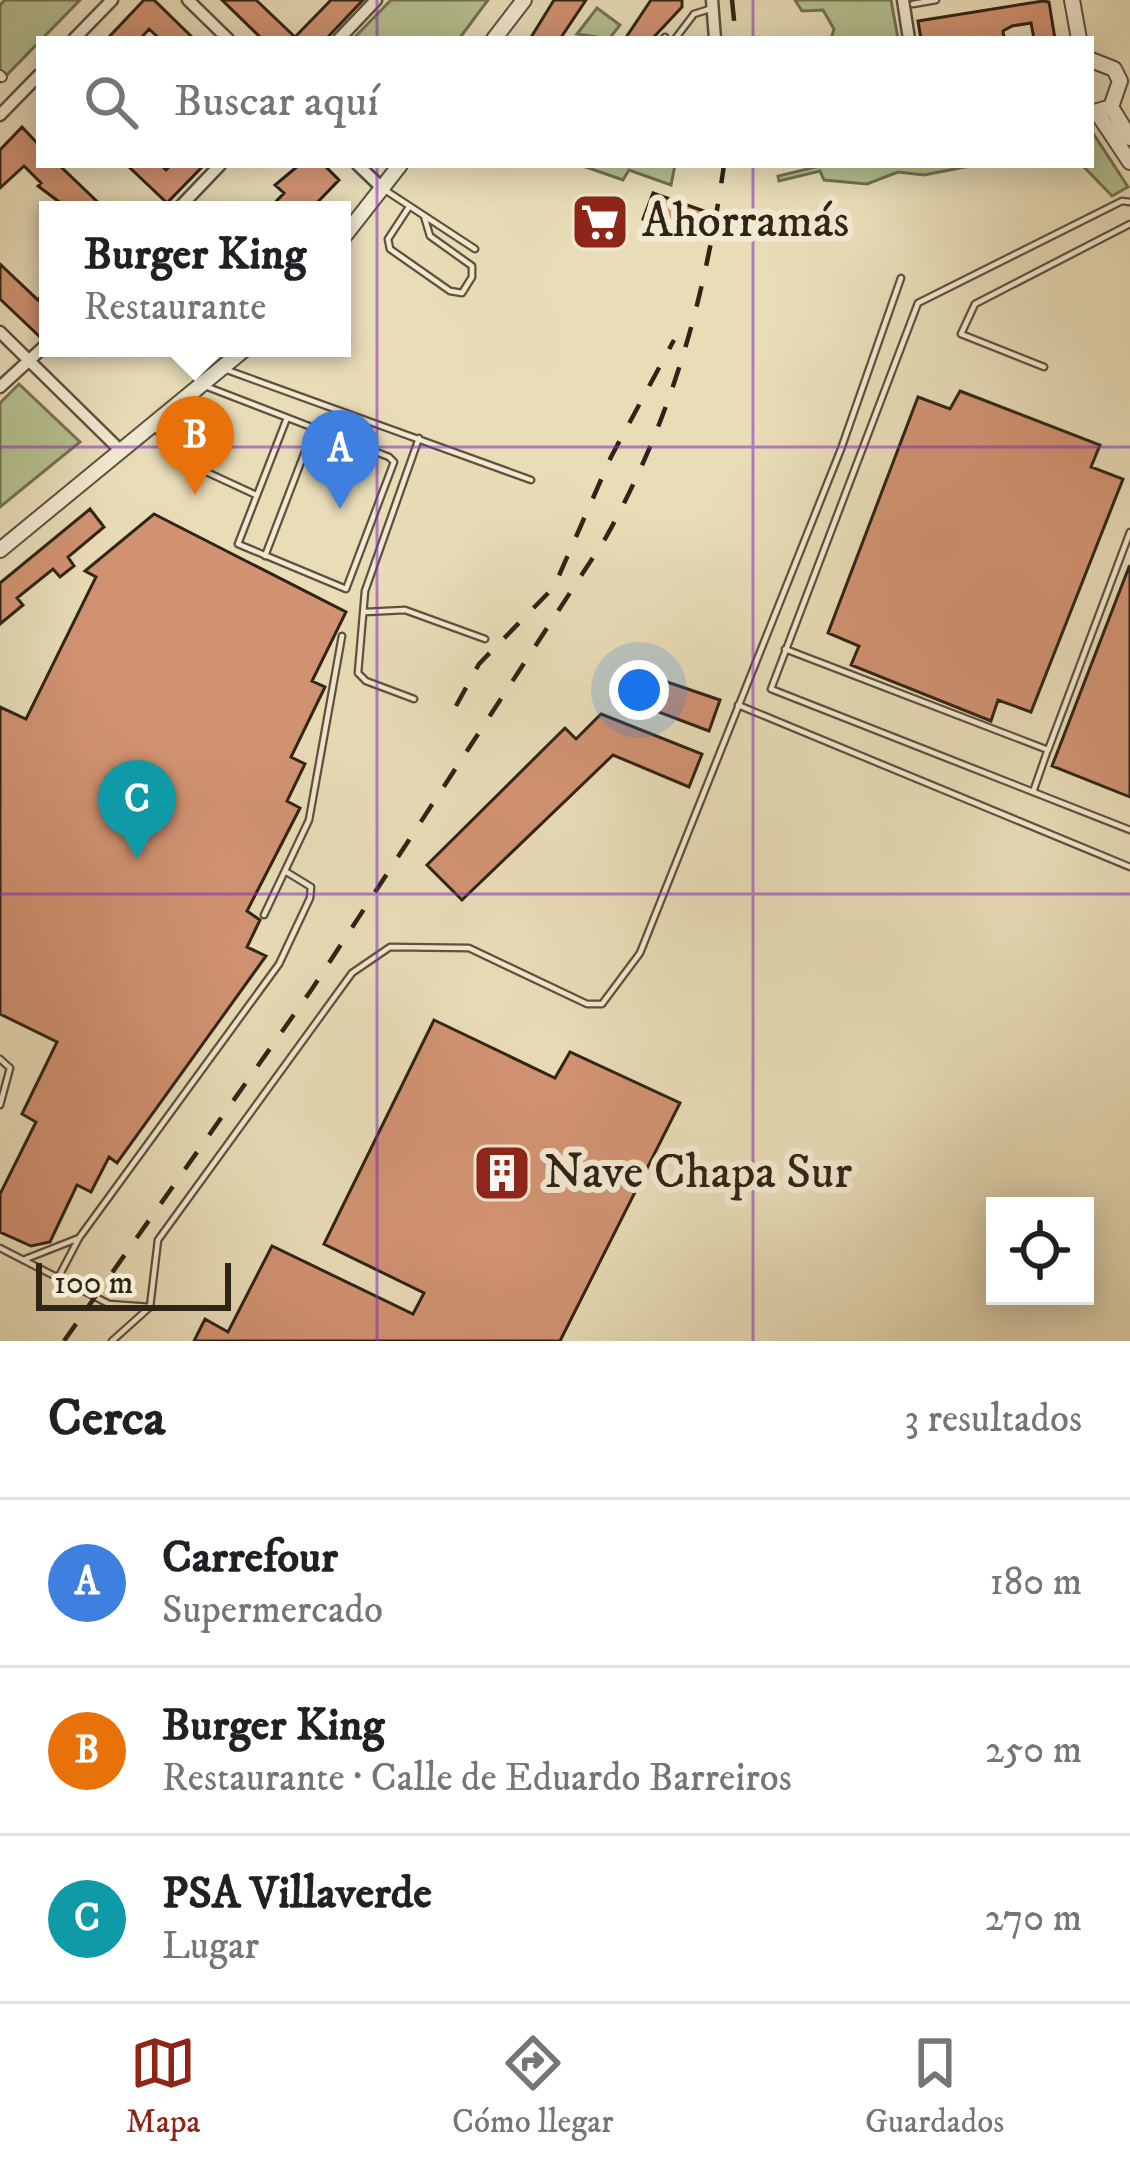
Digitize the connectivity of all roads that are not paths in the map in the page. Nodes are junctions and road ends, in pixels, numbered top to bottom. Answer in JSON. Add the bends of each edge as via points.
{"nodes":[{"id":1,"x":112,"y":0,"type":"edge"},
{"id":2,"x":188,"y":0,"type":"edge"},
{"id":3,"x":376,"y":0,"type":"edge"},
{"id":4,"x":524,"y":0,"type":"edge"},
{"id":5,"x":936,"y":0,"type":"edge"},
{"id":6,"x":1072,"y":0,"type":"edge"},
{"id":7,"x":908,"y":2,"type":"edge"},
{"id":8,"x":713,"y":4,"type":"edge"},
{"id":9,"x":77,"y":36,"type":"edge"},
{"id":10,"x":225,"y":36,"type":"edge"},
{"id":11,"x":342,"y":36,"type":"edge"},
{"id":12,"x":496,"y":36,"type":"edge"},
{"id":13,"x":677,"y":36,"type":"edge"},
{"id":14,"x":715,"y":36,"type":"edge"},
{"id":15,"x":909,"y":36,"type":"edge"},
{"id":16,"x":1078,"y":36,"type":"edge"},
{"id":17,"x":1094,"y":61,"type":"edge"},
{"id":18,"x":1130,"y":62,"type":"edge"},
{"id":19,"x":1114,"y":69,"type":"junction"},
{"id":20,"x":36,"y":78,"type":"edge"},
{"id":21,"x":1100,"y":112,"type":"edge"},
{"id":22,"x":0,"y":115,"type":"edge"},
{"id":23,"x":1130,"y":138,"type":"edge"},
{"id":24,"x":1130,"y":162,"type":"edge"},
{"id":25,"x":217,"y":168,"type":"edge"},
{"id":26,"x":361,"y":168,"type":"edge"},
{"id":27,"x":398,"y":168,"type":"edge"},
{"id":28,"x":383,"y":189,"type":"junction"},
{"id":29,"x":185,"y":201,"type":"edge"},
{"id":30,"x":1130,"y":202,"type":"edge"},
{"id":31,"x":409,"y":207,"type":"junction"},
{"id":32,"x":424,"y":216,"type":"junction"},
{"id":33,"x":1130,"y":224,"type":"edge"},
{"id":34,"x":351,"y":228,"type":"edge"},
{"id":35,"x":476,"y":249,"type":"dead end"},
{"id":36,"x":901,"y":278,"type":"dead end"},
{"id":37,"x":0,"y":332,"type":"edge"},
{"id":38,"x":39,"y":351,"type":"edge"},
{"id":39,"x":235,"y":357,"type":"edge"},
{"id":40,"x":29,"y":360,"type":"junction"},
{"id":41,"x":1044,"y":367,"type":"dead end"},
{"id":42,"x":222,"y":368,"type":"junction"},
{"id":43,"x":202,"y":385,"type":"junction"},
{"id":44,"x":0,"y":387,"type":"edge"},
{"id":45,"x":287,"y":418,"type":"junction"},
{"id":46,"x":153,"y":425,"type":"junction"},
{"id":47,"x":314,"y":428,"type":"junction"},
{"id":48,"x":418,"y":438,"type":"junction"},
{"id":49,"x":121,"y":451,"type":"junction"},
{"id":50,"x":532,"y":480,"type":"dead end"},
{"id":51,"x":256,"y":495,"type":"junction"},
{"id":52,"x":1130,"y":532,"type":"edge"},
{"id":53,"x":0,"y":550,"type":"edge"},
{"id":54,"x":265,"y":556,"type":"junction"},
{"id":55,"x":365,"y":612,"type":"junction"},
{"id":56,"x":342,"y":636,"type":"dead end"},
{"id":57,"x":485,"y":639,"type":"dead end"},
{"id":58,"x":785,"y":649,"type":"junction"},
{"id":59,"x":414,"y":698,"type":"dead end"},
{"id":60,"x":738,"y":705,"type":"junction"},
{"id":61,"x":1048,"y":750,"type":"junction"},
{"id":62,"x":1033,"y":792,"type":"junction"},
{"id":63,"x":1130,"y":830,"type":"edge"},
{"id":64,"x":1130,"y":867,"type":"edge"},
{"id":65,"x":285,"y":871,"type":"junction"},
{"id":66,"x":264,"y":915,"type":"dead end"},
{"id":67,"x":0,"y":1058,"type":"edge"},
{"id":68,"x":0,"y":1105,"type":"edge"},
{"id":69,"x":79,"y":1238,"type":"junction"},
{"id":70,"x":0,"y":1248,"type":"edge"},
{"id":71,"x":23,"y":1260,"type":"junction"},
{"id":72,"x":58,"y":1278,"type":"junction"},
{"id":73,"x":150,"y":1307,"type":"junction"},
{"id":74,"x":112,"y":1341,"type":"edge"}],
"edges":[{"from":1,"to":9,"type":"street"},
{"from":2,"to":10,"type":"street"},
{"from":3,"to":11,"type":"street"},
{"from":4,"to":12,"type":"street"},
{"from":5,"to":7,"type":"lane"},
{"from":6,"to":16,"type":"street"},
{"from":7,"to":15,"type":"street"},
{"from":8,"to":13,"type":"lane"},
{"from":8,"to":14,"type":"street"},
{"from":17,"to":19,"type":"street"},
{"from":18,"to":19,"type":"street"},
{"from":19,"to":21,"type":"street","via":[[1119,95]]},
{"from":20,"to":22,"type":"street"},
{"from":21,"to":23,"type":"street"},
{"from":21,"to":24,"type":"street"},
{"from":25,"to":29,"type":"street"},
{"from":26,"to":28,"type":"street"},
{"from":27,"to":28,"type":"street"},
{"from":28,"to":31,"type":"lane"},
{"from":28,"to":34,"type":"street"},
{"from":30,"to":58,"type":"lane","via":[[918,303]]},
{"from":31,"to":32,"type":"lane"},
{"from":31,"to":32,"type":"lane","via":[[390,249],[462,293],[472,266],[430,236]]},
{"from":32,"to":35,"type":"lane"},
{"from":33,"to":41,"type":"lane","via":[[974,304],[961,334]]},
{"from":36,"to":60,"type":"lane"},
{"from":37,"to":40,"type":"street"},
{"from":38,"to":40,"type":"street"},
{"from":39,"to":42,"type":"street"},
{"from":40,"to":44,"type":"street"},
{"from":40,"to":49,"type":"street"},
{"from":42,"to":43,"type":"street"},
{"from":42,"to":48,"type":"lane"},
{"from":43,"to":45,"type":"lane"},
{"from":43,"to":46,"type":"street"},
{"from":45,"to":47,"type":"lane"},
{"from":45,"to":51,"type":"lane"},
{"from":46,"to":49,"type":"street"},
{"from":46,"to":51,"type":"lane","via":[[187,463]]},
{"from":47,"to":54,"type":"lane"},
{"from":47,"to":54,"type":"lane","via":[[394,462],[349,587]]},
{"from":48,"to":50,"type":"lane"},
{"from":48,"to":55,"type":"lane","via":[[365,591]]},
{"from":49,"to":53,"type":"street"},
{"from":51,"to":54,"type":"lane","via":[[238,544]]},
{"from":52,"to":61,"type":"lane"},
{"from":55,"to":57,"type":"lane","via":[[405,610]]},
{"from":55,"to":59,"type":"lane","via":[[358,673]]},
{"from":56,"to":65,"type":"lane","via":[[310,820]]},
{"from":58,"to":61,"type":"lane"},
{"from":58,"to":62,"type":"lane","via":[[771,689]]},
{"from":60,"to":64,"type":"lane"},
{"from":60,"to":73,"type":"lane","via":[[640,952],[602,1004],[470,948],[390,947],[352,974],[158,1240]]},
{"from":61,"to":62,"type":"lane"},
{"from":62,"to":63,"type":"lane"},
{"from":65,"to":66,"type":"lane"},
{"from":65,"to":69,"type":"lane","via":[[311,887],[279,964]]},
{"from":67,"to":68,"type":"lane","via":[[10,1069]]},
{"from":69,"to":71,"type":"lane"},
{"from":69,"to":72,"type":"lane"},
{"from":70,"to":71,"type":"lane"},
{"from":71,"to":72,"type":"lane"},
{"from":72,"to":73,"type":"lane","via":[[109,1304]]},
{"from":73,"to":74,"type":"lane"}]}
